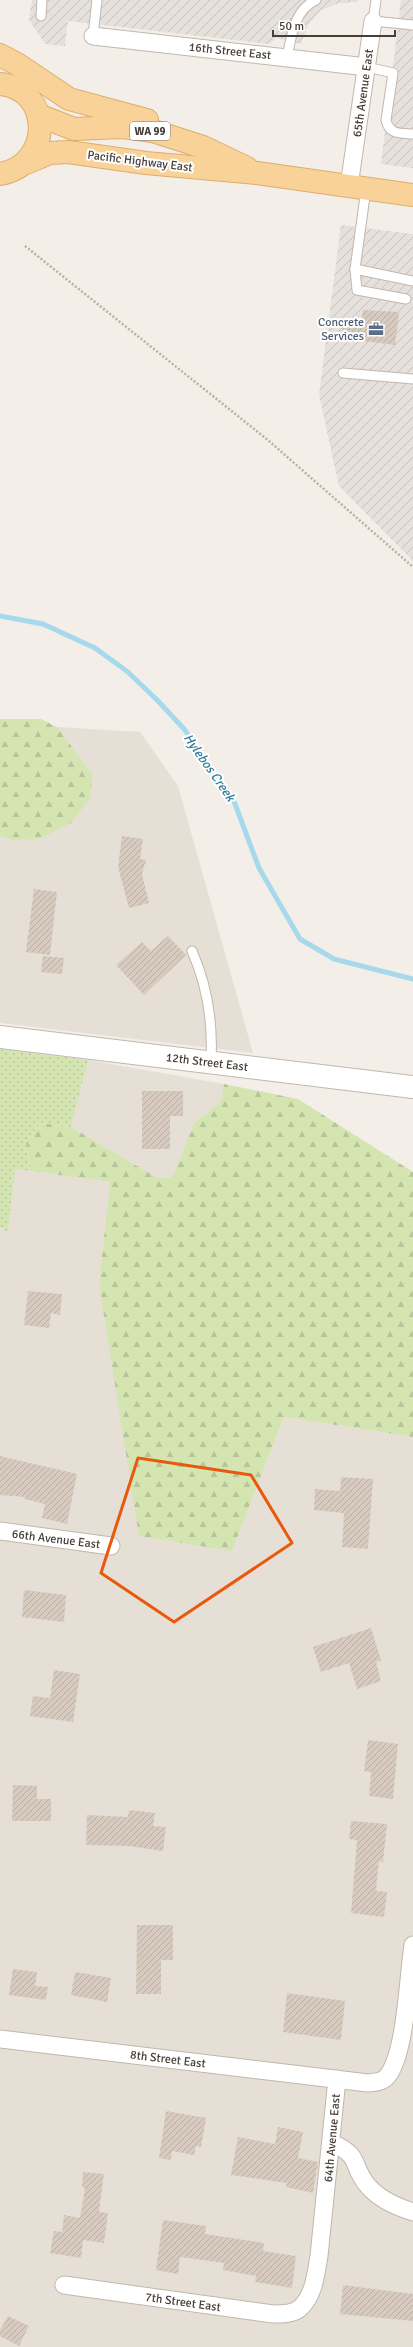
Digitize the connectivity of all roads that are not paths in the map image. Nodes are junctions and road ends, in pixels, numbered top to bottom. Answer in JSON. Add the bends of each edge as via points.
{"nodes":[{"id":1,"x":42,"y":0,"type":"edge"},
{"id":2,"x":97,"y":0,"type":"edge"},
{"id":3,"x":316,"y":0,"type":"edge"},
{"id":4,"x":376,"y":0,"type":"edge"},
{"id":5,"x":41,"y":16,"type":"dead end"},
{"id":6,"x":373,"y":21,"type":"junction"},
{"id":7,"x":413,"y":26,"type":"edge"},
{"id":8,"x":92,"y":36,"type":"joint"},
{"id":9,"x":0,"y":55,"type":"edge"},
{"id":10,"x":287,"y":58,"type":"junction"},
{"id":11,"x":367,"y":67,"type":"junction"},
{"id":12,"x":0,"y":84,"type":"edge"},
{"id":13,"x":38,"y":115,"type":"junction"},
{"id":14,"x":413,"y":134,"type":"edge"},
{"id":15,"x":180,"y":140,"type":"junction"},
{"id":16,"x":26,"y":162,"type":"junction"},
{"id":17,"x":257,"y":173,"type":"junction"},
{"id":18,"x":0,"y":174,"type":"edge"},
{"id":19,"x":357,"y":188,"type":"junction"},
{"id":20,"x":413,"y":195,"type":"edge"},
{"id":21,"x":355,"y":269,"type":"junction"},
{"id":22,"x":413,"y":281,"type":"edge"},
{"id":23,"x":406,"y":299,"type":"dead end"},
{"id":24,"x":342,"y":373,"type":"dead end"},
{"id":25,"x":413,"y":379,"type":"edge"},
{"id":26,"x":192,"y":951,"type":"dead end"},
{"id":27,"x":0,"y":1037,"type":"edge"},
{"id":28,"x":211,"y":1062,"type":"junction"},
{"id":29,"x":413,"y":1087,"type":"edge"},
{"id":30,"x":0,"y":1531,"type":"edge"},
{"id":31,"x":111,"y":1546,"type":"dead end"},
{"id":32,"x":413,"y":1945,"type":"edge"},
{"id":33,"x":0,"y":2039,"type":"edge"},
{"id":34,"x":337,"y":2079,"type":"junction"},
{"id":35,"x":332,"y":2143,"type":"junction"},
{"id":36,"x":413,"y":2212,"type":"edge"},
{"id":37,"x":64,"y":2286,"type":"dead end"},
{"id":38,"x":300,"y":2308,"type":"joint"}],
"edges":[{"from":1,"to":5,"type":"lane"},
{"from":2,"to":8,"type":"lane"},
{"from":3,"to":10,"type":"lane","via":[[308,4],[293,26]]},
{"from":4,"to":6,"type":"lane","name":"65th Avenue East"},
{"from":6,"to":7,"type":"lane"},
{"from":6,"to":11,"type":"street","name":"65th Avenue East"},
{"from":8,"to":10,"type":"street","name":"16th Street East"},
{"from":9,"to":15,"type":"main road","via":[[64,97],[82,104],[137,116],[153,122]]},
{"from":10,"to":11,"type":"street","name":"16th Street East"},
{"from":11,"to":14,"type":"lane","via":[[393,73],[387,127],[392,132]]},
{"from":11,"to":19,"type":"street","name":"65th Avenue East"},
{"from":12,"to":13,"type":"main road","number":"WA 99","via":[[20,92],[34,106]]},
{"from":13,"to":15,"type":"main road","name":"Pacific Highway East","number":"WA 99","via":[[74,129],[133,128]]},
{"from":13,"to":16,"type":"main road","number":"WA 99","via":[[40,135]]},
{"from":15,"to":17,"type":"main road","name":"Pacific Highway East","number":"WA 99","via":[[223,156]]},
{"from":16,"to":17,"type":"main road","name":"Pacific Highway East","number":"WA 99","via":[[50,154],[68,152],[146,163]]},
{"from":16,"to":18,"type":"main road","number":"WA 99","via":[[17,169]]},
{"from":17,"to":19,"type":"main road","name":"Pacific Highway East","number":"WA 99"},
{"from":19,"to":20,"type":"main road","name":"Pacific Highway East","number":"WA 99"},
{"from":19,"to":21,"type":"lane"},
{"from":21,"to":22,"type":"lane"},
{"from":21,"to":23,"type":"lane","via":[[357,290]]},
{"from":24,"to":25,"type":"lane"},
{"from":26,"to":28,"type":"lane","via":[[207,992],[212,1043]]},
{"from":27,"to":28,"type":"street","name":"12th Street East"},
{"from":28,"to":29,"type":"street","name":"12th Street East"},
{"from":30,"to":31,"type":"street","name":"66th Avenue East"},
{"from":32,"to":34,"type":"street","name":"64th Avenue East","via":[[402,2034],[389,2074],[381,2082]]},
{"from":33,"to":34,"type":"street","name":"8th Street East"},
{"from":34,"to":35,"type":"street","name":"64th Avenue East"},
{"from":35,"to":36,"type":"street","via":[[348,2150],[354,2157],[358,2171],[377,2195]]},
{"from":35,"to":38,"type":"street","name":"64th Avenue East","via":[[315,2280],[310,2294]]},
{"from":37,"to":38,"type":"street","name":"7th Street East","via":[[274,2314],[290,2313]]}]}
